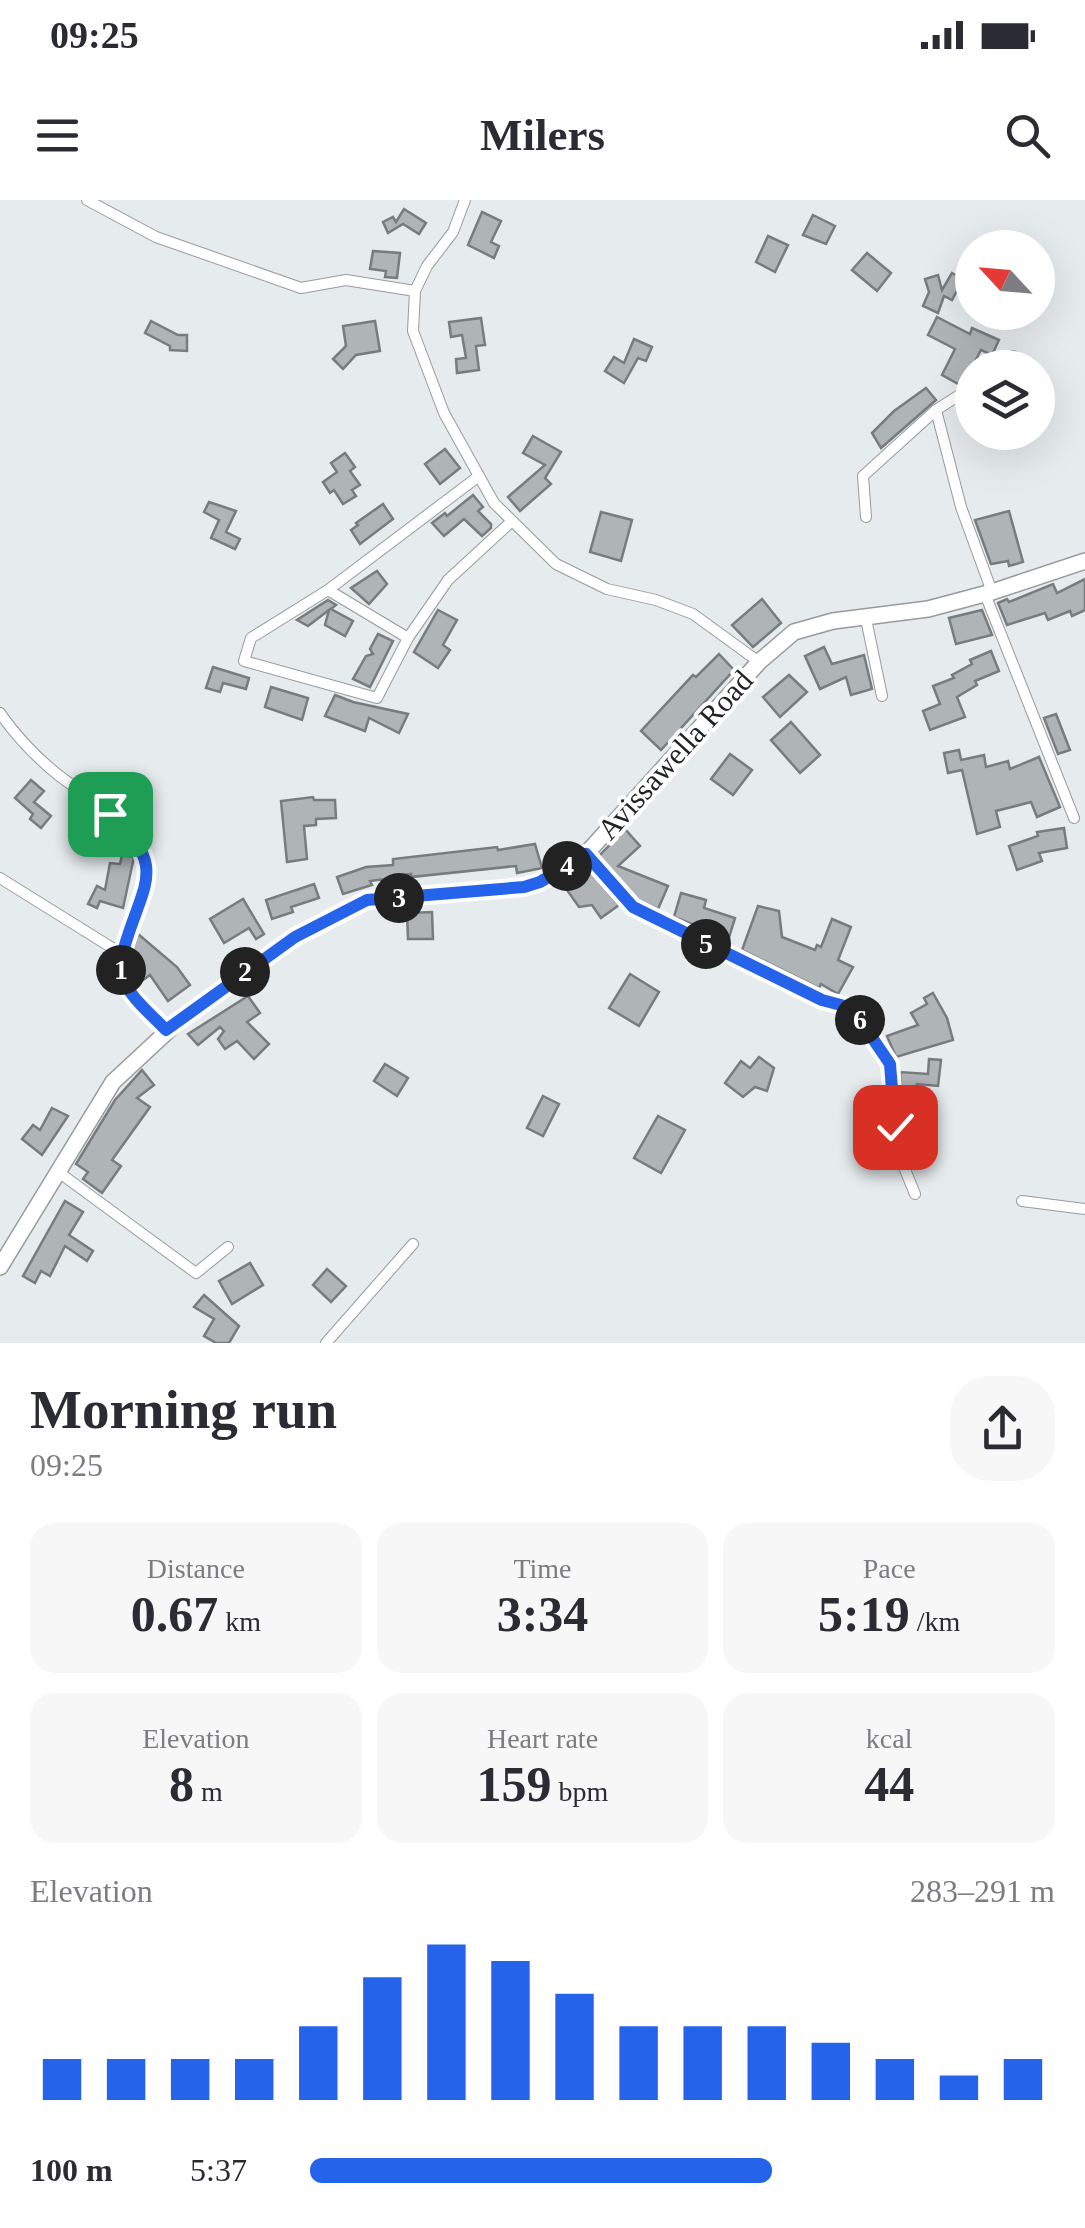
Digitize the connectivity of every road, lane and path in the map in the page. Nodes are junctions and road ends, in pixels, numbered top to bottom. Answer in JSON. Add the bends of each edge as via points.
{"nodes":[{"id":1,"x":87,"y":200,"type":"edge"},
{"id":2,"x":465,"y":200,"type":"edge"},
{"id":3,"x":415,"y":291,"type":"junction"},
{"id":4,"x":955,"y":398,"type":"edge"},
{"id":5,"x":936,"y":410,"type":"junction"},
{"id":6,"x":479,"y":476,"type":"junction"},
{"id":7,"x":866,"y":517,"type":"dead end"},
{"id":8,"x":512,"y":521,"type":"junction"},
{"id":9,"x":1085,"y":561,"type":"edge"},
{"id":10,"x":328,"y":590,"type":"junction"},
{"id":11,"x":988,"y":593,"type":"junction"},
{"id":12,"x":866,"y":618,"type":"junction"},
{"id":13,"x":408,"y":638,"type":"junction"},
{"id":14,"x":759,"y":662,"type":"junction"},
{"id":15,"x":882,"y":696,"type":"dead end"},
{"id":16,"x":0,"y":713,"type":"edge"},
{"id":17,"x":1074,"y":818,"type":"dead end"},
{"id":18,"x":586,"y":854,"type":"junction"},
{"id":19,"x":0,"y":878,"type":"edge"},
{"id":20,"x":122,"y":954,"type":"junction"},
{"id":21,"x":166,"y":1030,"type":"junction"},
{"id":22,"x":57,"y":1171,"type":"junction"},
{"id":23,"x":914,"y":1194,"type":"dead end"},
{"id":24,"x":1022,"y":1201,"type":"dead end"},
{"id":25,"x":1085,"y":1209,"type":"edge"},
{"id":26,"x":413,"y":1244,"type":"dead end"},
{"id":27,"x":228,"y":1247,"type":"dead end"},
{"id":28,"x":0,"y":1267,"type":"edge"},
{"id":29,"x":326,"y":1343,"type":"edge"}],
"edges":[{"from":1,"to":3,"type":"street","via":[[156,237],[302,288],[346,280]]},
{"from":2,"to":3,"type":"street","via":[[454,232]]},
{"from":3,"to":6,"type":"street","via":[[413,331],[444,413]]},
{"from":4,"to":5,"type":"street"},
{"from":5,"to":7,"type":"street","via":[[863,476]]},
{"from":5,"to":11,"type":"street"},
{"from":6,"to":8,"type":"street"},
{"from":6,"to":10,"type":"street"},
{"from":8,"to":13,"type":"street","via":[[448,580]]},
{"from":8,"to":14,"type":"street","via":[[556,564],[608,589],[694,614]]},
{"from":9,"to":11,"type":"main road","name":"Avissawella Road"},
{"from":10,"to":13,"type":"street"},
{"from":10,"to":13,"type":"street","via":[[252,638],[244,661],[377,698]]},
{"from":11,"to":12,"type":"main road","name":"Avissawella Road"},
{"from":11,"to":17,"type":"street"},
{"from":12,"to":14,"type":"main road","name":"Avissawella Road","via":[[794,632]]},
{"from":12,"to":15,"type":"street"},
{"from":14,"to":18,"type":"main road","name":"Avissawella Road"},
{"from":16,"to":20,"type":"street","via":[[46,764],[138,842],[146,886]]},
{"from":18,"to":21,"type":"main road","name":"Avissawella Road","via":[[524,887],[367,900],[295,937]]},
{"from":18,"to":23,"type":"street","via":[[633,907],[822,1000],[852,1008],[890,1064],[898,1155]]},
{"from":19,"to":20,"type":"street"},
{"from":20,"to":21,"type":"street","via":[[126,984]]},
{"from":21,"to":22,"type":"main road","name":"Avissawella Road","via":[[113,1082]]},
{"from":22,"to":27,"type":"street","via":[[196,1274]]},
{"from":22,"to":28,"type":"main road","name":"Avissawella Road"},
{"from":24,"to":25,"type":"street"},
{"from":26,"to":29,"type":"street"}]}
